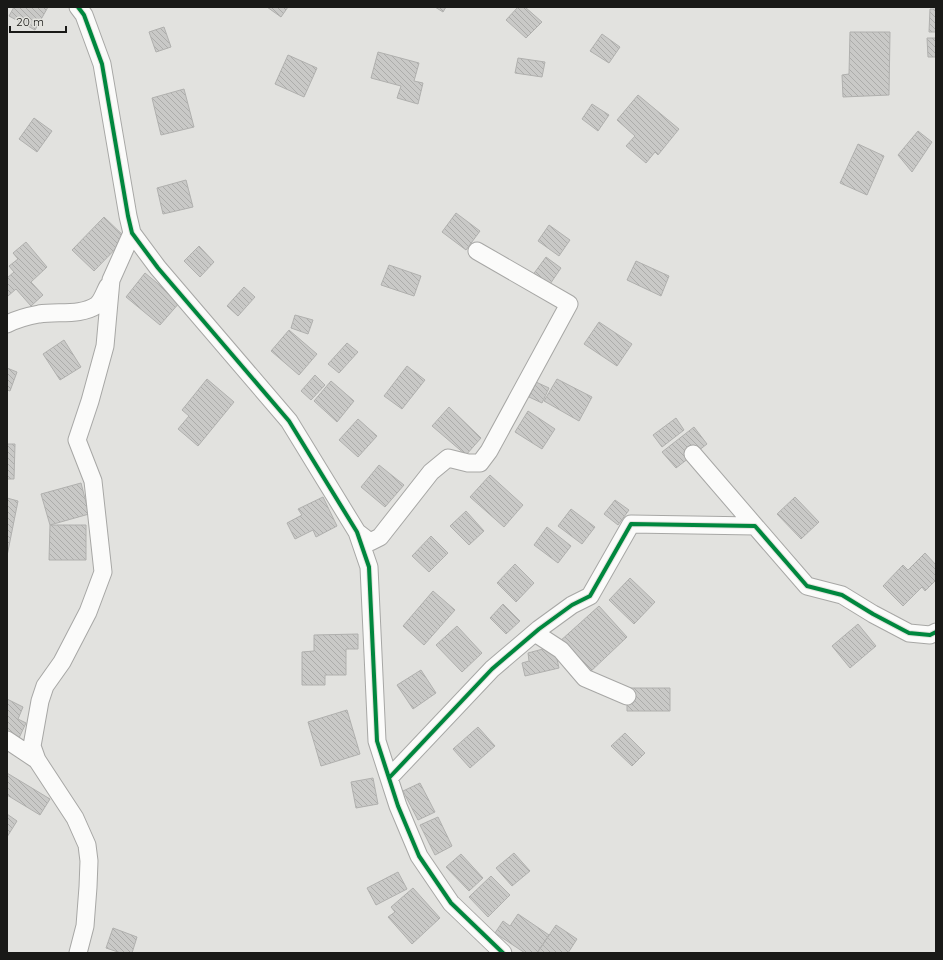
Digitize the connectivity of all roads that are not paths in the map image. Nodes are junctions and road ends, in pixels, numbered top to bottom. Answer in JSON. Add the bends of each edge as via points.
{"nodes":[{"id":1,"x":78,"y":7,"type":"edge"},
{"id":2,"x":132,"y":233,"type":"junction"},
{"id":3,"x":477,"y":251,"type":"dead end"},
{"id":4,"x":111,"y":280,"type":"junction"},
{"id":5,"x":7,"y":324,"type":"edge"},
{"id":6,"x":694,"y":454,"type":"dead end"},
{"id":7,"x":755,"y":526,"type":"junction"},
{"id":8,"x":357,"y":532,"type":"junction"},
{"id":9,"x":936,"y":632,"type":"edge"},
{"id":10,"x":535,"y":633,"type":"junction"},
{"id":11,"x":627,"y":696,"type":"dead end"},
{"id":12,"x":7,"y":740,"type":"edge"},
{"id":13,"x":37,"y":760,"type":"junction"},
{"id":14,"x":389,"y":778,"type":"junction"},
{"id":15,"x":78,"y":953,"type":"edge"},
{"id":16,"x":503,"y":953,"type":"edge"}],
"edges":[{"from":1,"to":2,"type":"street","via":[[84,15],[102,64]]},
{"from":2,"to":4,"type":"street"},
{"from":2,"to":8,"type":"street","via":[[158,268],[289,421]]},
{"from":3,"to":8,"type":"street","via":[[569,304],[480,463],[448,458],[431,472],[380,537],[370,542]]},
{"from":4,"to":5,"type":"street","via":[[98,304],[73,312],[40,314]]},
{"from":4,"to":13,"type":"street","via":[[105,346],[77,440],[93,481],[103,572],[88,612],[65,656],[45,686],[32,746]]},
{"from":6,"to":7,"type":"street"},
{"from":7,"to":9,"type":"street","via":[[807,586],[842,595],[909,633],[930,635]]},
{"from":7,"to":10,"type":"street","via":[[631,524],[590,596],[572,605]]},
{"from":8,"to":14,"type":"street","via":[[370,567],[377,741]]},
{"from":10,"to":11,"type":"street","via":[[560,650],[585,678]]},
{"from":10,"to":14,"type":"street","via":[[492,669]]},
{"from":12,"to":13,"type":"street"},
{"from":13,"to":15,"type":"street","via":[[74,818],[87,845],[89,861],[85,926]]},
{"from":14,"to":16,"type":"street","via":[[419,856],[452,903]]}]}
